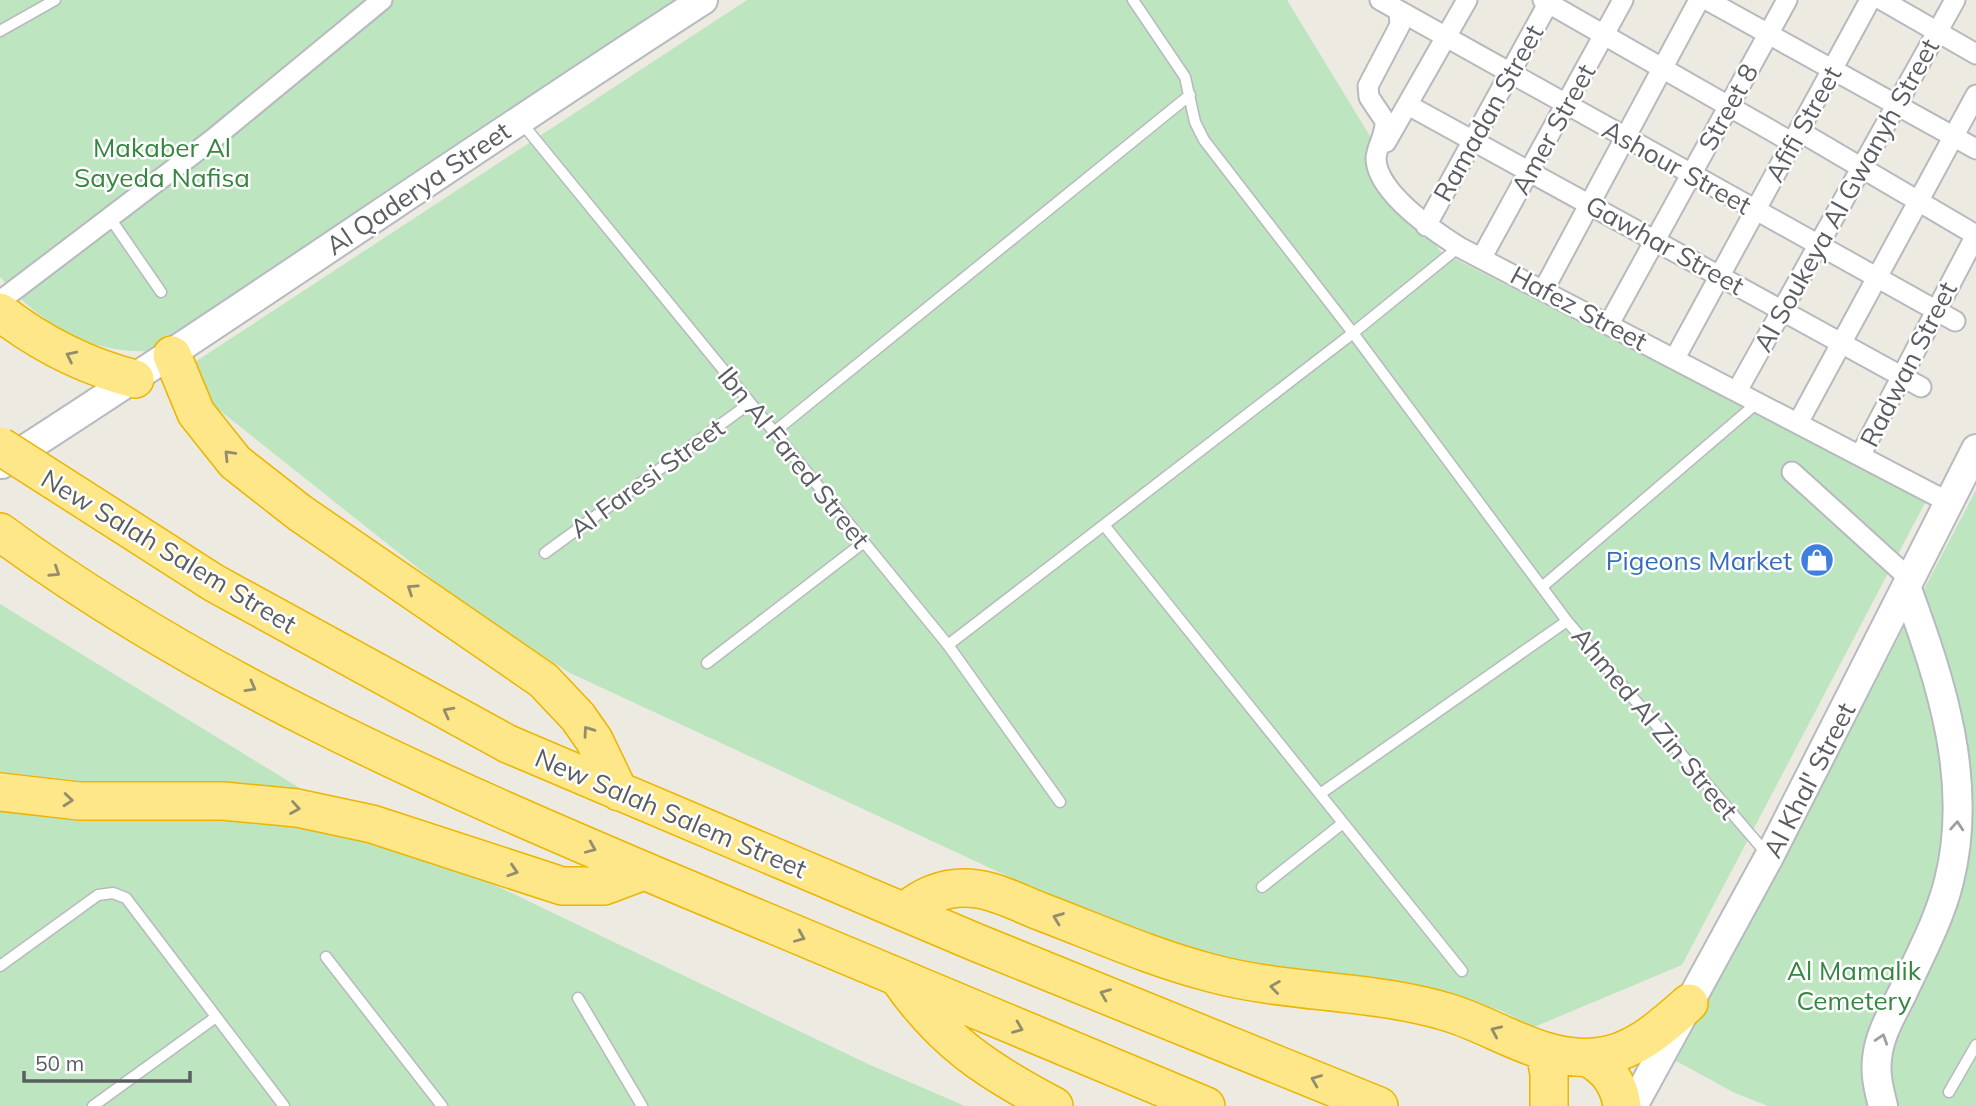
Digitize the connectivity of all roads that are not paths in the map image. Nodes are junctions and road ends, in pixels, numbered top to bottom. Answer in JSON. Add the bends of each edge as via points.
{"nodes":[{"id":1,"x":55,"y":0,"type":"edge"},
{"id":2,"x":382,"y":0,"type":"edge"},
{"id":3,"x":703,"y":0,"type":"edge"},
{"id":4,"x":1133,"y":0,"type":"edge"},
{"id":5,"x":1380,"y":0,"type":"edge"},
{"id":6,"x":1467,"y":0,"type":"edge"},
{"id":7,"x":1623,"y":0,"type":"edge"},
{"id":8,"x":1699,"y":0,"type":"edge"},
{"id":9,"x":1707,"y":0,"type":"edge"},
{"id":10,"x":1787,"y":0,"type":"edge"},
{"id":11,"x":1870,"y":0,"type":"edge"},
{"id":12,"x":1882,"y":0,"type":"edge"},
{"id":13,"x":1955,"y":0,"type":"edge"},
{"id":14,"x":1547,"y":1,"type":"edge"},
{"id":15,"x":1399,"y":13,"type":"junction"},
{"id":16,"x":0,"y":31,"type":"edge"},
{"id":17,"x":1938,"y":32,"type":"junction"},
{"id":18,"x":1769,"y":33,"type":"junction"},
{"id":19,"x":1604,"y":35,"type":"junction"},
{"id":20,"x":1446,"y":38,"type":"junction"},
{"id":21,"x":1976,"y":54,"type":"edge"},
{"id":22,"x":1662,"y":68,"type":"junction"},
{"id":23,"x":1833,"y":69,"type":"junction"},
{"id":24,"x":1509,"y":73,"type":"junction"},
{"id":25,"x":1190,"y":95,"type":"junction"},
{"id":26,"x":1976,"y":95,"type":"edge"},
{"id":27,"x":1408,"y":105,"type":"junction"},
{"id":28,"x":1566,"y":105,"type":"junction"},
{"id":29,"x":1897,"y":105,"type":"junction"},
{"id":30,"x":1728,"y":106,"type":"junction"},
{"id":31,"x":518,"y":119,"type":"junction"},
{"id":32,"x":1954,"y":136,"type":"junction"},
{"id":33,"x":1796,"y":137,"type":"junction"},
{"id":34,"x":1625,"y":138,"type":"junction"},
{"id":35,"x":1473,"y":140,"type":"junction"},
{"id":36,"x":1976,"y":149,"type":"edge"},
{"id":37,"x":1376,"y":158,"type":"junction"},
{"id":38,"x":1862,"y":168,"type":"junction"},
{"id":39,"x":1530,"y":171,"type":"junction"},
{"id":40,"x":1691,"y":174,"type":"junction"},
{"id":41,"x":1919,"y":201,"type":"junction"},
{"id":42,"x":1589,"y":204,"type":"junction"},
{"id":43,"x":1756,"y":210,"type":"junction"},
{"id":44,"x":110,"y":218,"type":"junction"},
{"id":45,"x":1426,"y":226,"type":"junction"},
{"id":46,"x":1976,"y":235,"type":"edge"},
{"id":47,"x":1655,"y":239,"type":"junction"},
{"id":48,"x":1819,"y":245,"type":"junction"},
{"id":49,"x":1460,"y":247,"type":"junction"},
{"id":50,"x":1482,"y":257,"type":"junction"},
{"id":51,"x":1721,"y":275,"type":"junction"},
{"id":52,"x":1877,"y":278,"type":"junction"},
{"id":53,"x":1544,"y":289,"type":"junction"},
{"id":54,"x":161,"y":292,"type":"dead end"},
{"id":55,"x":3,"y":299,"type":"edge"},
{"id":56,"x":1783,"y":309,"type":"junction"},
{"id":57,"x":1936,"y":310,"type":"junction"},
{"id":58,"x":1955,"y":321,"type":"dead end"},
{"id":59,"x":1609,"y":324,"type":"junction"},
{"id":60,"x":1353,"y":333,"type":"junction"},
{"id":61,"x":1842,"y":343,"type":"junction"},
{"id":62,"x":172,"y":355,"type":"junction"},
{"id":63,"x":1675,"y":358,"type":"junction"},
{"id":64,"x":1900,"y":376,"type":"junction"},
{"id":65,"x":135,"y":379,"type":"junction"},
{"id":66,"x":1921,"y":387,"type":"dead end"},
{"id":67,"x":1737,"y":391,"type":"junction"},
{"id":68,"x":1758,"y":402,"type":"junction"},
{"id":69,"x":750,"y":403,"type":"junction"},
{"id":70,"x":1798,"y":423,"type":"junction"},
{"id":71,"x":774,"y":432,"type":"junction"},
{"id":72,"x":0,"y":446,"type":"edge"},
{"id":73,"x":1976,"y":449,"type":"edge"},
{"id":74,"x":1860,"y":456,"type":"junction"},
{"id":75,"x":0,"y":466,"type":"edge"},
{"id":76,"x":1792,"y":472,"type":"dead end"},
{"id":77,"x":1950,"y":503,"type":"junction"},
{"id":78,"x":1104,"y":525,"type":"junction"},
{"id":79,"x":0,"y":532,"type":"edge"},
{"id":80,"x":864,"y":542,"type":"junction"},
{"id":81,"x":545,"y":553,"type":"dead end"},
{"id":82,"x":1909,"y":584,"type":"junction"},
{"id":83,"x":1542,"y":587,"type":"junction"},
{"id":84,"x":1567,"y":621,"type":"junction"},
{"id":85,"x":948,"y":645,"type":"junction"},
{"id":86,"x":707,"y":663,"type":"dead end"},
{"id":87,"x":0,"y":792,"type":"edge"},
{"id":88,"x":619,"y":792,"type":"junction"},
{"id":89,"x":1320,"y":794,"type":"junction"},
{"id":90,"x":1060,"y":802,"type":"dead end"},
{"id":91,"x":1343,"y":823,"type":"junction"},
{"id":92,"x":1769,"y":857,"type":"junction"},
{"id":93,"x":644,"y":871,"type":"junction"},
{"id":94,"x":1262,"y":887,"type":"dead end"},
{"id":95,"x":904,"y":912,"type":"junction"},
{"id":96,"x":326,"y":957,"type":"dead end"},
{"id":97,"x":0,"y":966,"type":"edge"},
{"id":98,"x":1462,"y":971,"type":"dead end"},
{"id":99,"x":900,"y":979,"type":"junction"},
{"id":100,"x":578,"y":998,"type":"dead end"},
{"id":101,"x":1689,"y":1003,"type":"junction"},
{"id":102,"x":216,"y":1017,"type":"junction"},
{"id":103,"x":1976,"y":1045,"type":"edge"},
{"id":104,"x":1545,"y":1052,"type":"junction"},
{"id":105,"x":1588,"y":1058,"type":"junction"},
{"id":106,"x":1949,"y":1092,"type":"dead end"},
{"id":107,"x":93,"y":1106,"type":"edge"},
{"id":108,"x":284,"y":1106,"type":"edge"},
{"id":109,"x":442,"y":1106,"type":"edge"},
{"id":110,"x":642,"y":1106,"type":"edge"},
{"id":111,"x":1054,"y":1106,"type":"edge"},
{"id":112,"x":1206,"y":1106,"type":"edge"},
{"id":113,"x":1379,"y":1106,"type":"edge"},
{"id":114,"x":1549,"y":1106,"type":"edge"},
{"id":115,"x":1622,"y":1106,"type":"edge"},
{"id":116,"x":1633,"y":1106,"type":"edge"},
{"id":117,"x":1883,"y":1106,"type":"edge"}],
"edges":[{"from":1,"to":16,"type":"lane"},
{"from":2,"to":44,"type":"street"},
{"from":3,"to":31,"type":"street","name":"Al Qaderya Street"},
{"from":4,"to":25,"type":"lane","name":"Ahmed Al Zin Street","via":[[1185,77]]},
{"from":5,"to":15,"type":"street","name":"Ashour Street"},
{"from":6,"to":20,"type":"street"},
{"from":7,"to":19,"type":"street","name":"Amer Street"},
{"from":8,"to":22,"type":"street"},
{"from":9,"to":18,"type":"street"},
{"from":10,"to":18,"type":"street","name":"Street 8"},
{"from":11,"to":23,"type":"street","name":"Afifi Street"},
{"from":12,"to":17,"type":"street"},
{"from":13,"to":17,"type":"street","name":"Al Soukeya Al Gwanyh Street"},
{"from":14,"to":19,"type":"street"},
{"from":14,"to":24,"type":"street","name":"Ramadan Street"},
{"from":15,"to":20,"type":"street","name":"Ashour Street"},
{"from":15,"to":37,"type":"street","via":[[1400,25],[1368,86],[1369,97],[1385,121]]},
{"from":17,"to":21,"type":"street"},
{"from":17,"to":29,"type":"street","name":"Al Soukeya Al Gwanyh Street"},
{"from":18,"to":23,"type":"street"},
{"from":18,"to":30,"type":"street","name":"Street 8"},
{"from":19,"to":22,"type":"street"},
{"from":19,"to":28,"type":"street","name":"Amer Street"},
{"from":20,"to":24,"type":"street","name":"Ashour Street"},
{"from":20,"to":27,"type":"street"},
{"from":22,"to":30,"type":"street"},
{"from":22,"to":34,"type":"street"},
{"from":23,"to":29,"type":"street"},
{"from":23,"to":33,"type":"street","name":"Afifi Street"},
{"from":24,"to":28,"type":"street","name":"Ashour Street"},
{"from":24,"to":35,"type":"street","name":"Ramadan Street"},
{"from":25,"to":60,"type":"lane","name":"Ahmed Al Zin Street","via":[[1204,140]]},
{"from":25,"to":71,"type":"lane"},
{"from":26,"to":32,"type":"street"},
{"from":27,"to":35,"type":"street","name":"Gawhar Street"},
{"from":27,"to":37,"type":"street"},
{"from":28,"to":34,"type":"street","name":"Ashour Street"},
{"from":28,"to":39,"type":"street","name":"Amer Street"},
{"from":29,"to":32,"type":"street"},
{"from":29,"to":38,"type":"street","name":"Al Soukeya Al Gwanyh Street"},
{"from":30,"to":33,"type":"street"},
{"from":30,"to":40,"type":"street","name":"Street 8"},
{"from":31,"to":62,"type":"street","name":"Al Qaderya Street"},
{"from":31,"to":69,"type":"lane","name":"Ibn Al Fared Street"},
{"from":32,"to":36,"type":"street"},
{"from":32,"to":41,"type":"street"},
{"from":33,"to":38,"type":"street"},
{"from":33,"to":43,"type":"street","name":"Afifi Street"},
{"from":34,"to":40,"type":"street","name":"Ashour Street"},
{"from":34,"to":42,"type":"street"},
{"from":35,"to":39,"type":"street","name":"Gawhar Street"},
{"from":35,"to":45,"type":"street","name":"Ramadan Street"},
{"from":37,"to":45,"type":"street","name":"Hafez Street","via":[[1390,190]]},
{"from":38,"to":41,"type":"street"},
{"from":38,"to":48,"type":"street","name":"Al Soukeya Al Gwanyh Street"},
{"from":39,"to":42,"type":"street","name":"Gawhar Street"},
{"from":39,"to":50,"type":"street","name":"Amer Street"},
{"from":40,"to":43,"type":"street","name":"Ashour Street"},
{"from":40,"to":47,"type":"street","name":"Street 8"},
{"from":41,"to":46,"type":"street"},
{"from":41,"to":52,"type":"street"},
{"from":42,"to":47,"type":"street","name":"Gawhar Street"},
{"from":42,"to":53,"type":"street"},
{"from":43,"to":48,"type":"street","name":"Ashour Street"},
{"from":43,"to":51,"type":"street","name":"Afifi Street"},
{"from":44,"to":54,"type":"lane"},
{"from":44,"to":55,"type":"street"},
{"from":45,"to":49,"type":"street","name":"Hafez Street"},
{"from":46,"to":57,"type":"street","name":"Radwan Street"},
{"from":47,"to":51,"type":"street","name":"Gawhar Street"},
{"from":47,"to":59,"type":"street","name":"Street 8"},
{"from":48,"to":52,"type":"street","name":"Ashour Street"},
{"from":48,"to":56,"type":"street","name":"Al Soukeya Al Gwanyh Street"},
{"from":49,"to":50,"type":"street","name":"Hafez Street"},
{"from":49,"to":60,"type":"lane"},
{"from":50,"to":53,"type":"street","name":"Hafez Street"},
{"from":51,"to":56,"type":"street","name":"Gawhar Street"},
{"from":51,"to":63,"type":"street","name":"Afifi Street"},
{"from":52,"to":57,"type":"street","name":"Ashour Street"},
{"from":52,"to":61,"type":"street"},
{"from":53,"to":59,"type":"street","name":"Hafez Street"},
{"from":65,"to":55,"type":"highway","one_way":true,"via":[[60,351]]},
{"from":56,"to":61,"type":"street","name":"Gawhar Street"},
{"from":56,"to":67,"type":"street","name":"Al Soukeya Al Gwanyh Street"},
{"from":57,"to":58,"type":"street","name":"Ashour Street"},
{"from":57,"to":64,"type":"street","name":"Radwan Street"},
{"from":59,"to":63,"type":"street","name":"Hafez Street"},
{"from":60,"to":78,"type":"lane"},
{"from":60,"to":83,"type":"lane","name":"Ahmed Al Zin Street"},
{"from":61,"to":64,"type":"street","name":"Gawhar Street"},
{"from":61,"to":70,"type":"street"},
{"from":62,"to":65,"type":"street","name":"Al Qaderya Street"},
{"from":88,"to":62,"type":"highway","one_way":true,"via":[[594,740],[543,680],[329,533],[235,462],[196,413]]},
{"from":63,"to":67,"type":"street","name":"Hafez Street"},
{"from":64,"to":66,"type":"street","name":"Gawhar Street"},
{"from":64,"to":74,"type":"street","name":"Radwan Street"},
{"from":65,"to":75,"type":"street","name":"Al Qaderya Street"},
{"from":67,"to":68,"type":"street","name":"Hafez Street"},
{"from":68,"to":70,"type":"street","name":"Hafez Street"},
{"from":68,"to":83,"type":"lane"},
{"from":69,"to":71,"type":"lane","name":"Ibn Al Fared Street"},
{"from":69,"to":81,"type":"lane","name":"Al Faresi Street"},
{"from":70,"to":74,"type":"street","name":"Hafez Street"},
{"from":71,"to":80,"type":"lane","name":"Ibn Al Fared Street"},
{"from":88,"to":72,"type":"highway","name":"New Salah Salem Street","one_way":true,"bridge":true,"via":[[508,744],[225,589]]},
{"from":73,"to":77,"type":"street","name":"Al Khal' Street"},
{"from":74,"to":77,"type":"street","name":"Hafez Street"},
{"from":76,"to":82,"type":"street"},
{"from":77,"to":82,"type":"street","name":"Al Khal' Street"},
{"from":78,"to":85,"type":"lane"},
{"from":78,"to":89,"type":"lane"},
{"from":79,"to":93,"type":"highway","one_way":true,"via":[[52,570],[199,658],[360,744],[482,803]]},
{"from":80,"to":85,"type":"lane","name":"Ibn Al Fared Street"},
{"from":80,"to":86,"type":"lane"},
{"from":82,"to":92,"type":"street","name":"Al Khal' Street"},
{"from":117,"to":82,"type":"street","one_way":true,"via":[[1877,1074],[1879,1045],[1935,923],[1949,880],[1957,830],[1953,744]]},
{"from":83,"to":84,"type":"lane","name":"Ahmed Al Zin Street"},
{"from":84,"to":89,"type":"lane"},
{"from":84,"to":92,"type":"lane","name":"Ahmed Al Zin Street"},
{"from":85,"to":90,"type":"lane","name":"Ibn Al Fared Street"},
{"from":87,"to":93,"type":"highway","one_way":true,"via":[[91,802],[223,801],[297,808],[372,824],[562,886],[604,886]]},
{"from":88,"to":95,"type":"highway","name":"New Salah Salem Street"},
{"from":89,"to":91,"type":"lane"},
{"from":91,"to":94,"type":"lane"},
{"from":91,"to":98,"type":"lane"},
{"from":92,"to":101,"type":"street","name":"Al Khal' Street"},
{"from":93,"to":99,"type":"highway","one_way":true},
{"from":104,"to":95,"type":"highway","one_way":true,"via":[[1419,1005],[1351,993],[1280,988],[1210,973],[980,889],[939,891]]},
{"from":113,"to":95,"type":"highway","name":"New Salah Salem Street","one_way":true},
{"from":96,"to":109,"type":"lane"},
{"from":97,"to":102,"type":"lane","via":[[98,895],[113,893],[127,898]]},
{"from":99,"to":111,"type":"highway","via":[[937,1028],[960,1049]]},
{"from":99,"to":112,"type":"highway","one_way":true},
{"from":100,"to":110,"type":"lane"},
{"from":101,"to":105,"type":"highway","via":[[1623,1053]]},
{"from":101,"to":116,"type":"street","name":"Al Khal' Street"},
{"from":102,"to":107,"type":"lane"},
{"from":102,"to":108,"type":"lane"},
{"from":103,"to":106,"type":"lane"},
{"from":104,"to":105,"type":"highway"},
{"from":104,"to":114,"type":"highway"},
{"from":105,"to":115,"type":"highway","via":[[1612,1077]]}]}
